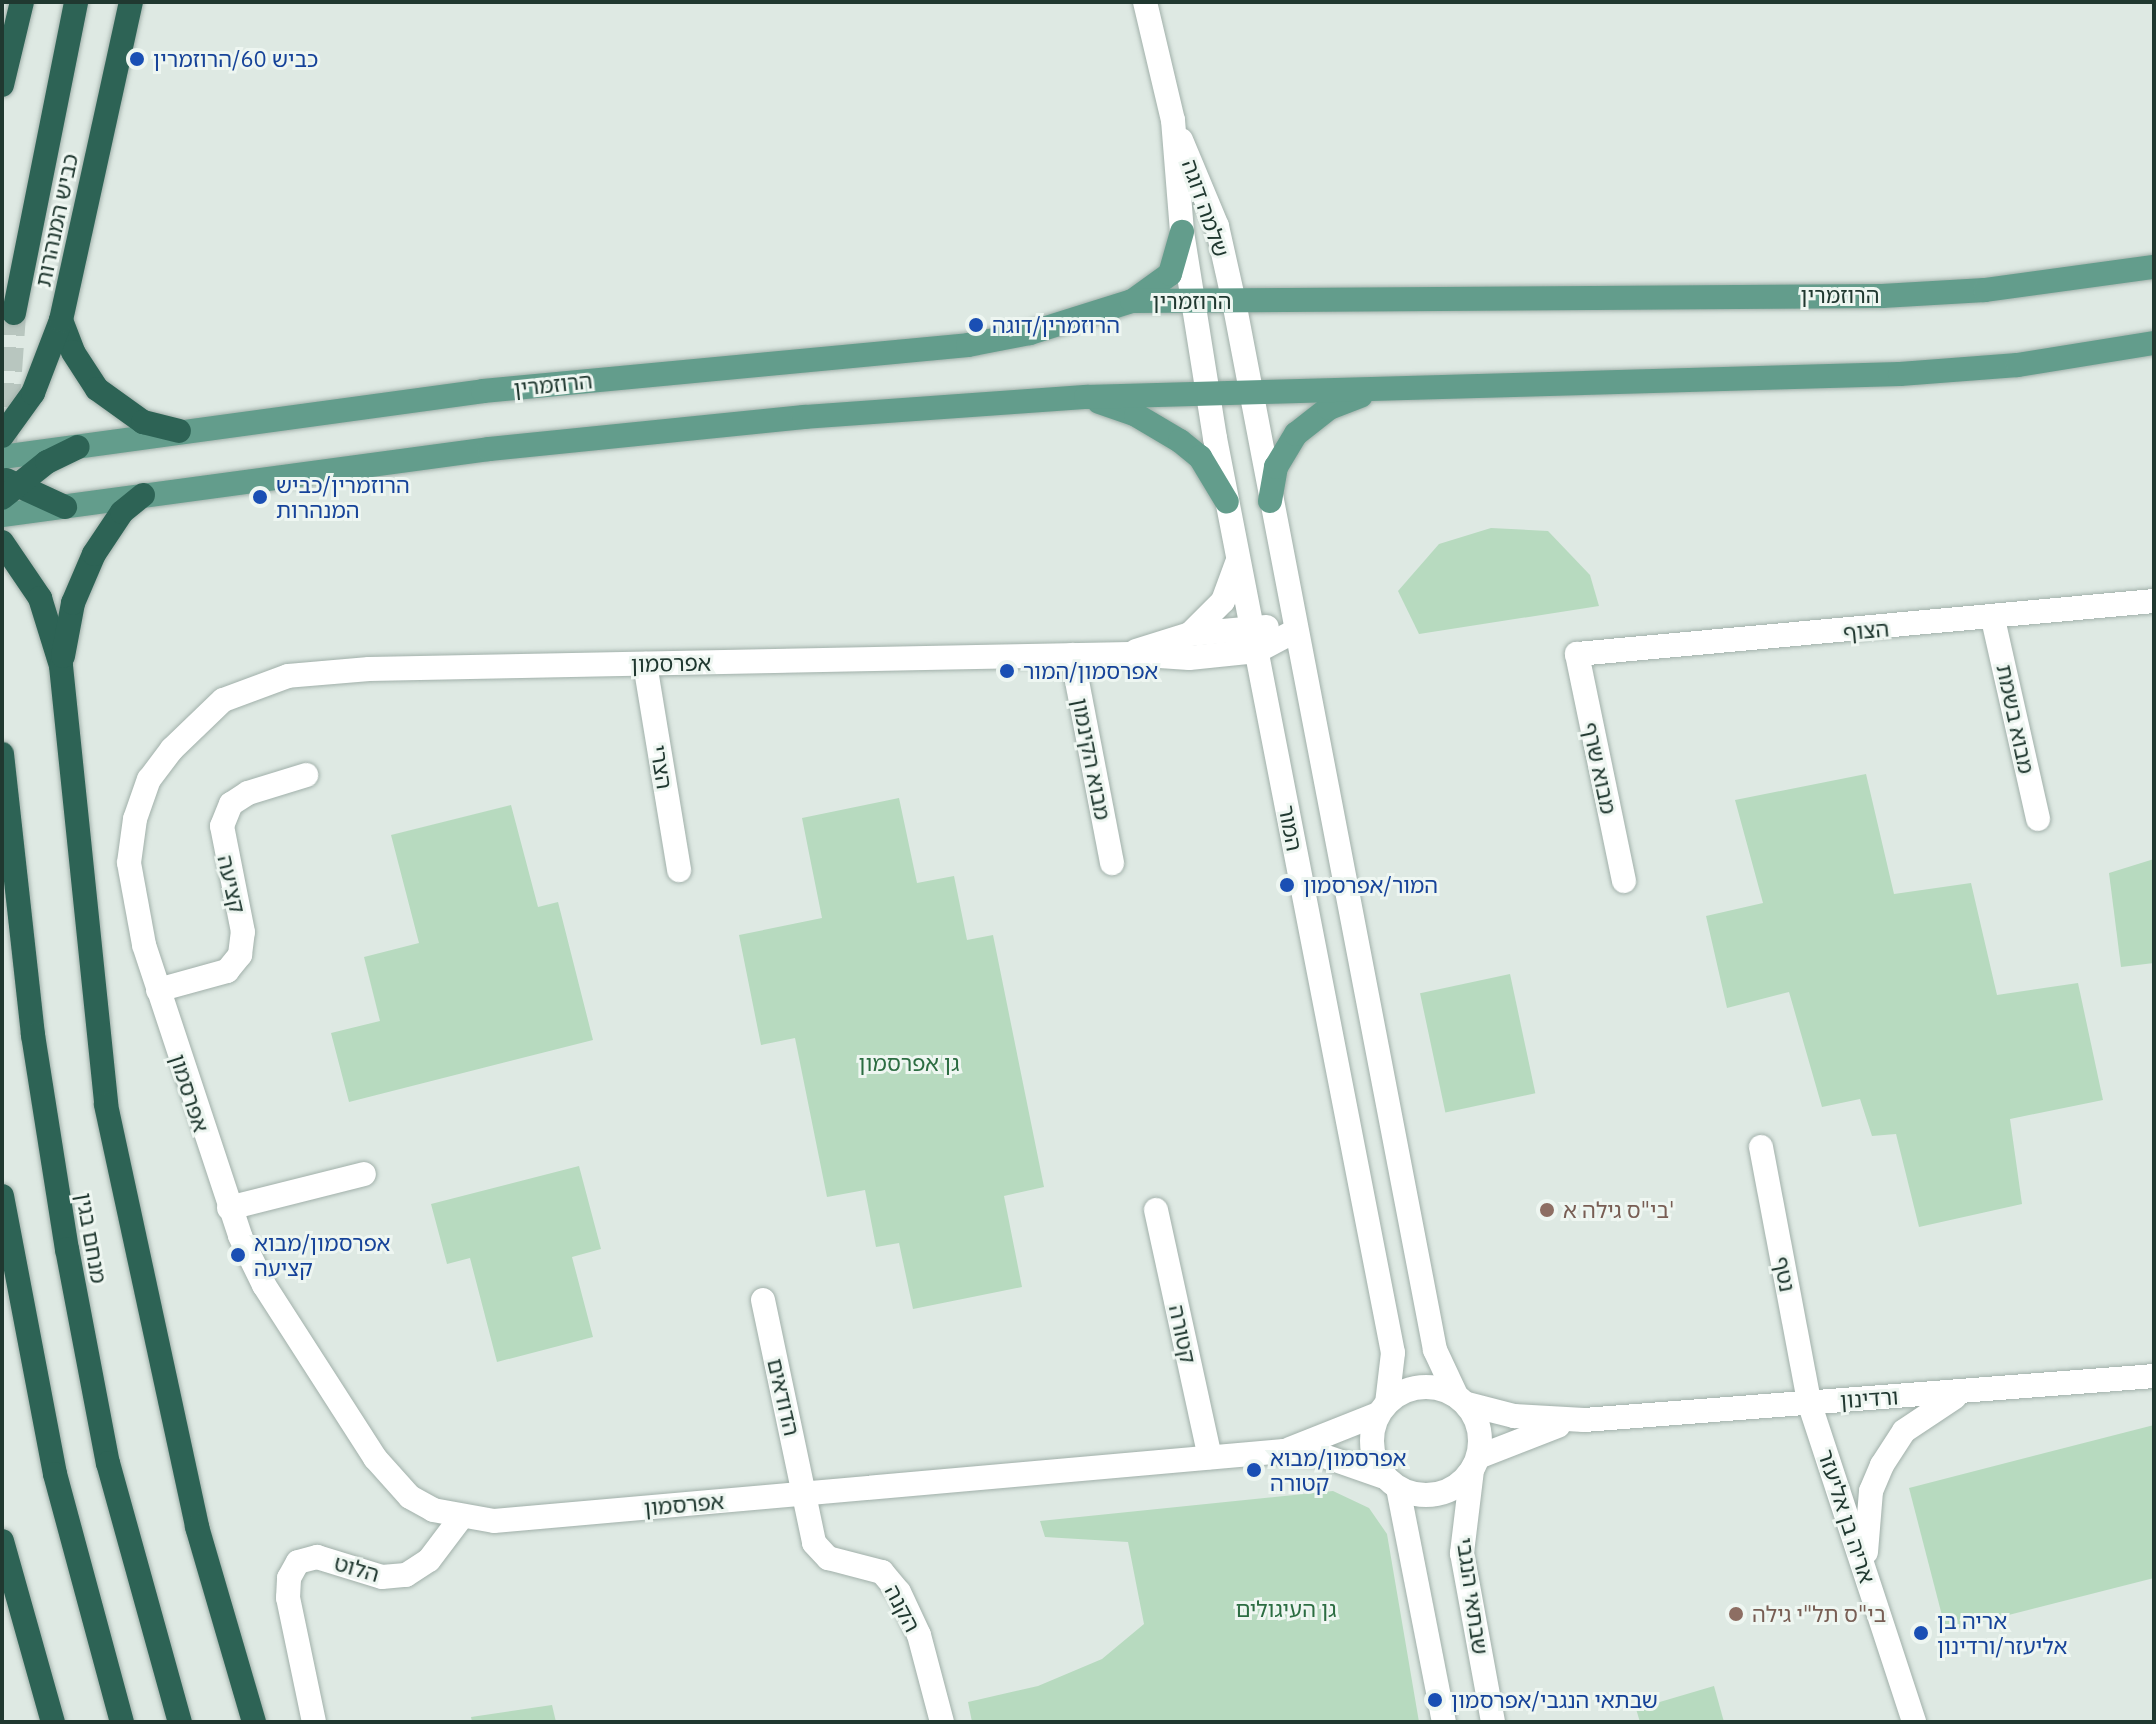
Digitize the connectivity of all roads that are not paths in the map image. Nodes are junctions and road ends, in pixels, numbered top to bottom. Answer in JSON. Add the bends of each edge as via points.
{"nodes":[{"id":1,"x":22,"y":2,"type":"edge"},
{"id":2,"x":76,"y":2,"type":"edge"},
{"id":3,"x":131,"y":2,"type":"edge"},
{"id":4,"x":1145,"y":2,"type":"edge"},
{"id":5,"x":2,"y":85,"type":"edge"},
{"id":6,"x":1173,"y":120,"type":"junction"},
{"id":7,"x":1182,"y":232,"type":"junction"},
{"id":8,"x":2154,"y":267,"type":"edge"},
{"id":9,"x":1132,"y":301,"type":"junction"},
{"id":10,"x":1192,"y":301,"type":"junction"},
{"id":11,"x":1234,"y":302,"type":"junction"},
{"id":12,"x":14,"y":313,"type":"tunnel mouth"},
{"id":13,"x":61,"y":320,"type":"junction"},
{"id":14,"x":2154,"y":343,"type":"edge"},
{"id":15,"x":1388,"y":389,"type":"junction"},
{"id":16,"x":1249,"y":393,"type":"junction"},
{"id":17,"x":1209,"y":395,"type":"junction"},
{"id":18,"x":1086,"y":397,"type":"junction"},
{"id":19,"x":179,"y":431,"type":"junction"},
{"id":20,"x":2,"y":436,"type":"edge"},
{"id":21,"x":78,"y":447,"type":"junction"},
{"id":22,"x":2,"y":457,"type":"edge"},
{"id":23,"x":7,"y":487,"type":"edge"},
{"id":24,"x":143,"y":495,"type":"junction"},
{"id":25,"x":1270,"y":501,"type":"junction"},
{"id":26,"x":1227,"y":502,"type":"junction"},
{"id":27,"x":65,"y":507,"type":"junction"},
{"id":28,"x":2,"y":515,"type":"edge"},
{"id":29,"x":2,"y":542,"type":"edge"},
{"id":30,"x":1238,"y":556,"type":"junction"},
{"id":31,"x":2154,"y":601,"type":"edge"},
{"id":32,"x":1993,"y":619,"type":"junction"},
{"id":33,"x":1252,"y":624,"type":"junction"},
{"id":34,"x":1295,"y":631,"type":"junction"},
{"id":35,"x":1190,"y":634,"type":"junction"},
{"id":36,"x":1257,"y":651,"type":"junction"},
{"id":37,"x":1130,"y":654,"type":"junction"},
{"id":38,"x":1577,"y":654,"type":"joint"},
{"id":39,"x":1072,"y":655,"type":"junction"},
{"id":40,"x":645,"y":664,"type":"junction"},
{"id":41,"x":61,"y":666,"type":"junction"},
{"id":42,"x":2,"y":754,"type":"edge"},
{"id":43,"x":306,"y":775,"type":"dead end"},
{"id":44,"x":2038,"y":819,"type":"dead end"},
{"id":45,"x":1112,"y":863,"type":"dead end"},
{"id":46,"x":679,"y":870,"type":"dead end"},
{"id":47,"x":1624,"y":881,"type":"dead end"},
{"id":48,"x":158,"y":990,"type":"junction"},
{"id":49,"x":1761,"y":1147,"type":"dead end"},
{"id":50,"x":364,"y":1174,"type":"dead end"},
{"id":51,"x":2,"y":1196,"type":"edge"},
{"id":52,"x":229,"y":1208,"type":"junction"},
{"id":53,"x":1156,"y":1210,"type":"dead end"},
{"id":54,"x":763,"y":1300,"type":"dead end"},
{"id":55,"x":2154,"y":1376,"type":"edge"},
{"id":56,"x":1963,"y":1392,"type":"junction"},
{"id":57,"x":1461,"y":1400,"type":"junction"},
{"id":58,"x":1809,"y":1402,"type":"junction"},
{"id":59,"x":1383,"y":1408,"type":"junction"},
{"id":60,"x":1584,"y":1420,"type":"junction"},
{"id":61,"x":1284,"y":1451,"type":"junction"},
{"id":62,"x":1210,"y":1457,"type":"junction"},
{"id":63,"x":1475,"y":1464,"type":"junction"},
{"id":64,"x":1391,"y":1483,"type":"junction"},
{"id":65,"x":806,"y":1493,"type":"junction"},
{"id":66,"x":460,"y":1519,"type":"junction"},
{"id":67,"x":2,"y":1541,"type":"edge"},
{"id":68,"x":1867,"y":1574,"type":"junction"},
{"id":69,"x":53,"y":1722,"type":"edge"},
{"id":70,"x":122,"y":1722,"type":"edge"},
{"id":71,"x":180,"y":1722,"type":"edge"},
{"id":72,"x":254,"y":1722,"type":"edge"},
{"id":73,"x":314,"y":1722,"type":"edge"},
{"id":74,"x":942,"y":1722,"type":"edge"},
{"id":75,"x":1444,"y":1722,"type":"edge"},
{"id":76,"x":1493,"y":1722,"type":"edge"},
{"id":77,"x":1914,"y":1722,"type":"edge"}],
"edges":[{"from":1,"to":5,"type":"highway"},
{"from":2,"to":12,"type":"highway"},
{"from":3,"to":13,"type":"highway","name":"כביש המנהרות"},
{"from":4,"to":6,"type":"street","name":"שלמה דוגה"},
{"from":6,"to":7,"type":"street","name":"שלמה דוגה"},
{"from":6,"to":11,"type":"street","name":"שלמה דוגה","via":[[1217,226]]},
{"from":7,"to":9,"type":"main road","via":[[1170,274]]},
{"from":7,"to":10,"type":"street","name":"שלמה דוגה"},
{"from":8,"to":11,"type":"main road","name":"הרוזמרין","via":[[1985,290],[1882,296]]},
{"from":9,"to":10,"type":"main road","name":"הרוזמרין"},
{"from":9,"to":19,"type":"main road","name":"הרוזמרין","via":[[1030,333],[968,345],[483,391]]},
{"from":10,"to":11,"type":"main road","name":"הרוזמרין"},
{"from":10,"to":17,"type":"street","name":"המור"},
{"from":11,"to":16,"type":"street","name":"שלמה דוגה"},
{"from":13,"to":19,"type":"highway","via":[[79,364],[97,389],[143,422]]},
{"from":13,"to":20,"type":"highway","name":"כביש המנהרות","via":[[33,393]]},
{"from":14,"to":15,"type":"main road","via":[[2018,365],[1900,374]]},
{"from":15,"to":16,"type":"main road"},
{"from":15,"to":25,"type":"main road","via":[[1308,421],[1276,467]]},
{"from":16,"to":17,"type":"main road"},
{"from":16,"to":25,"type":"street","name":"המור"},
{"from":17,"to":18,"type":"main road"},
{"from":17,"to":26,"type":"street","name":"המור"},
{"from":18,"to":24,"type":"main road","via":[[804,417],[489,449]]},
{"from":18,"to":26,"type":"main road","via":[[1136,415],[1180,441],[1200,457]]},
{"from":19,"to":21,"type":"main road","name":"הרוזמרין"},
{"from":21,"to":22,"type":"main road","name":"הרוזמרין"},
{"from":21,"to":23,"type":"highway"},
{"from":23,"to":27,"type":"highway"},
{"from":24,"to":27,"type":"main road"},
{"from":24,"to":41,"type":"highway","via":[[112,524],[84,575]]},
{"from":25,"to":34,"type":"street","name":"המור"},
{"from":26,"to":30,"type":"street","name":"המור"},
{"from":27,"to":28,"type":"main road"},
{"from":29,"to":41,"type":"highway","via":[[40,598]]},
{"from":30,"to":33,"type":"street","name":"המור"},
{"from":30,"to":35,"type":"street","via":[[1223,601]]},
{"from":31,"to":32,"type":"street","name":"הצוף"},
{"from":32,"to":38,"type":"street","name":"הצוף"},
{"from":32,"to":44,"type":"street","name":"מבוא בשמת"},
{"from":33,"to":34,"type":"street","name":"אפרסמון"},
{"from":33,"to":35,"type":"street","name":"אפרסמון"},
{"from":33,"to":36,"type":"street","name":"המור"},
{"from":34,"to":36,"type":"street","name":"אפרסמון"},
{"from":34,"to":57,"type":"street","name":"המור","via":[[1435,1350]]},
{"from":35,"to":37,"type":"street","name":"אפרסמון"},
{"from":36,"to":37,"type":"street","name":"אפרסמון","via":[[1189,658]]},
{"from":36,"to":59,"type":"street","name":"המור","via":[[1393,1353]]},
{"from":37,"to":39,"type":"street","name":"אפרסמון"},
{"from":38,"to":47,"type":"street","name":"מבוא שרף"},
{"from":39,"to":40,"type":"street","name":"אפרסמון"},
{"from":39,"to":45,"type":"street","name":"מבוא הקינמון"},
{"from":40,"to":46,"type":"street","name":"הצרי"},
{"from":40,"to":48,"type":"street","name":"אפרסמון","via":[[324,671],[248,686],[223,700],[149,779],[135,819],[129,863]]},
{"from":41,"to":72,"type":"highway","via":[[106,1105],[197,1527]]},
{"from":42,"to":71,"type":"highway","name":"מנחם בגין","via":[[33,1035],[67,1249],[108,1463]]},
{"from":43,"to":48,"type":"street","name":"קציעה","via":[[248,793],[231,804],[222,826],[243,932],[240,955],[227,971]]},
{"from":48,"to":52,"type":"street","name":"אפרסמון"},
{"from":49,"to":58,"type":"street","name":"נטף"},
{"from":50,"to":52,"type":"street"},
{"from":51,"to":70,"type":"highway","via":[[55,1474]]},
{"from":52,"to":66,"type":"street","name":"אפרסמון","via":[[264,1285],[375,1458],[410,1497]]},
{"from":53,"to":62,"type":"street","name":"קטורה"},
{"from":54,"to":65,"type":"street","name":"הדודאים"},
{"from":55,"to":56,"type":"street","name":"ורדינון"},
{"from":56,"to":58,"type":"street","name":"ורדינון"},
{"from":56,"to":68,"type":"street","via":[[1904,1431],[1882,1465],[1866,1521]]},
{"from":57,"to":59,"type":"street","via":[[1443,1389],[1413,1388]]},
{"from":57,"to":60,"type":"street","name":"ורדינון","via":[[1514,1416]]},
{"from":57,"to":63,"type":"street","via":[[1479,1428]]},
{"from":58,"to":60,"type":"street","name":"ורדינון"},
{"from":58,"to":68,"type":"street","name":"אריה בן אליעזר"},
{"from":59,"to":61,"type":"street","name":"אפרסמון"},
{"from":59,"to":64,"type":"street","via":[[1371,1447]]},
{"from":60,"to":63,"type":"street","name":"ורדינון","via":[[1524,1436]]},
{"from":61,"to":62,"type":"street","name":"אפרסמון"},
{"from":61,"to":64,"type":"street","name":"אפרסמון","via":[[1321,1455]]},
{"from":62,"to":65,"type":"street","name":"אפרסמון"},
{"from":63,"to":64,"type":"street","via":[[1447,1492],[1430,1496]]},
{"from":63,"to":76,"type":"street","name":"שבתאי הנגבי","via":[[1462,1553]]},
{"from":64,"to":75,"type":"street"},
{"from":65,"to":66,"type":"street","name":"אפרסמון","via":[[494,1521]]},
{"from":65,"to":74,"type":"street","name":"הקנה","via":[[814,1543],[828,1558],[882,1572],[899,1592],[919,1635]]},
{"from":66,"to":73,"type":"street","name":"הלוט","via":[[429,1560],[406,1575],[382,1577],[317,1557],[298,1562],[289,1578],[288,1598]]},
{"from":67,"to":69,"type":"highway"},
{"from":68,"to":77,"type":"street","name":"אריה בן אליעזר"}]}
